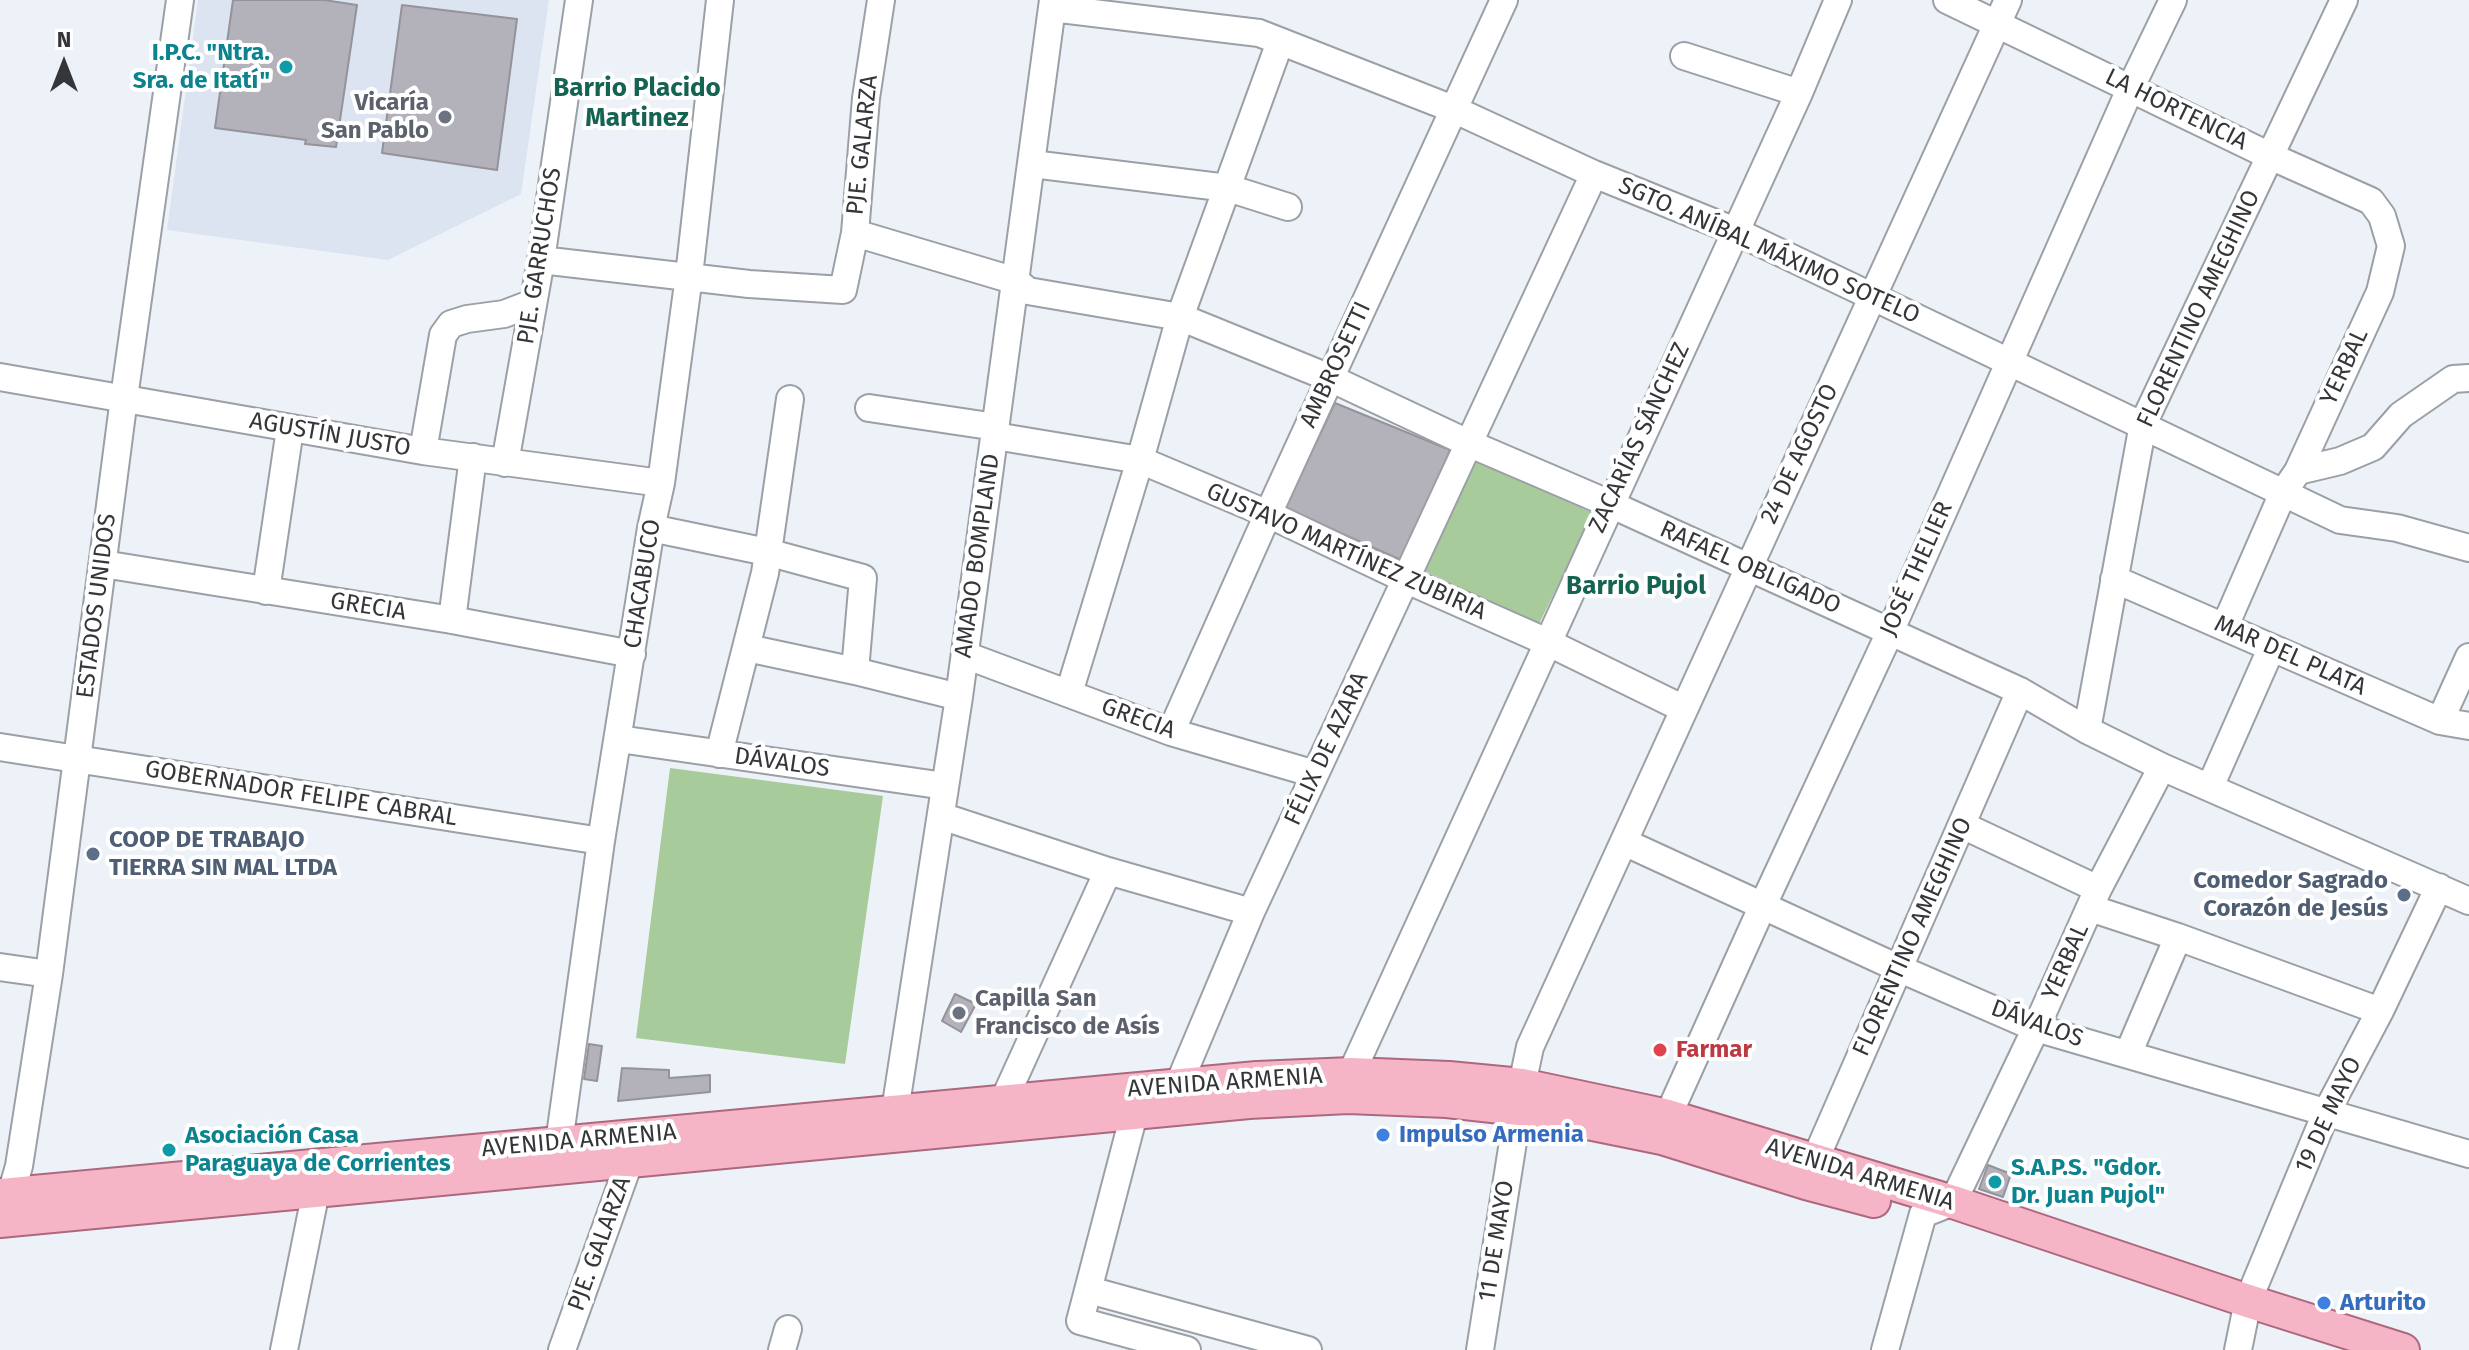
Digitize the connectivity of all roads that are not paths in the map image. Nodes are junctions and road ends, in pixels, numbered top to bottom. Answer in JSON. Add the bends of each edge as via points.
{"nodes":[{"id":1,"x":180,"y":0,"type":"edge"},
{"id":2,"x":579,"y":0,"type":"edge"},
{"id":3,"x":720,"y":0,"type":"edge"},
{"id":4,"x":881,"y":0,"type":"edge"},
{"id":5,"x":1504,"y":0,"type":"edge"},
{"id":6,"x":1838,"y":0,"type":"edge"},
{"id":7,"x":1947,"y":0,"type":"edge"},
{"id":8,"x":2173,"y":0,"type":"edge"},
{"id":9,"x":2344,"y":0,"type":"edge"},
{"id":10,"x":1052,"y":4,"type":"edge"},
{"id":11,"x":2003,"y":12,"type":"edge"},
{"id":12,"x":1280,"y":42,"type":"junction"},
{"id":13,"x":1684,"y":56,"type":"dead end"},
{"id":14,"x":2131,"y":87,"type":"junction"},
{"id":15,"x":1799,"y":93,"type":"junction"},
{"id":16,"x":1453,"y":109,"type":"junction"},
{"id":17,"x":2270,"y":156,"type":"junction"},
{"id":18,"x":1032,"y":164,"type":"junction"},
{"id":19,"x":1594,"y":174,"type":"junction"},
{"id":20,"x":1228,"y":188,"type":"junction"},
{"id":21,"x":1288,"y":207,"type":"dead end"},
{"id":22,"x":1735,"y":231,"type":"junction"},
{"id":23,"x":855,"y":233,"type":"junction"},
{"id":24,"x":2389,"y":234,"type":"joint"},
{"id":25,"x":541,"y":260,"type":"junction"},
{"id":26,"x":689,"y":276,"type":"junction"},
{"id":27,"x":1016,"y":281,"type":"junction"},
{"id":28,"x":1873,"y":296,"type":"junction"},
{"id":29,"x":533,"y":303,"type":"junction"},
{"id":30,"x":1180,"y":317,"type":"junction"},
{"id":31,"x":2011,"y":362,"type":"junction"},
{"id":32,"x":0,"y":377,"type":"edge"},
{"id":33,"x":1330,"y":378,"type":"junction"},
{"id":34,"x":2461,"y":378,"type":"edge"},
{"id":35,"x":124,"y":398,"type":"junction"},
{"id":36,"x":790,"y":399,"type":"dead end"},
{"id":37,"x":2469,"y":401,"type":"edge"},
{"id":38,"x":869,"y":408,"type":"dead end"},
{"id":39,"x":2143,"y":424,"type":"junction"},
{"id":40,"x":290,"y":429,"type":"junction"},
{"id":41,"x":995,"y":432,"type":"junction"},
{"id":42,"x":1468,"y":443,"type":"junction"},
{"id":43,"x":423,"y":451,"type":"junction"},
{"id":44,"x":473,"y":457,"type":"junction"},
{"id":45,"x":1140,"y":460,"type":"junction"},
{"id":46,"x":505,"y":463,"type":"junction"},
{"id":47,"x":2298,"y":471,"type":"junction"},
{"id":48,"x":661,"y":483,"type":"junction"},
{"id":49,"x":2283,"y":493,"type":"junction"},
{"id":50,"x":1610,"y":504,"type":"junction"},
{"id":51,"x":1268,"y":514,"type":"junction"},
{"id":52,"x":651,"y":528,"type":"junction"},
{"id":53,"x":2469,"y":548,"type":"edge"},
{"id":54,"x":767,"y":552,"type":"junction"},
{"id":55,"x":103,"y":564,"type":"junction"},
{"id":56,"x":1748,"y":568,"type":"junction"},
{"id":57,"x":2114,"y":579,"type":"junction"},
{"id":58,"x":1407,"y":580,"type":"junction"},
{"id":59,"x":266,"y":591,"type":"junction"},
{"id":60,"x":452,"y":620,"type":"junction"},
{"id":61,"x":2225,"y":626,"type":"junction"},
{"id":62,"x":1890,"y":632,"type":"junction"},
{"id":63,"x":1547,"y":642,"type":"junction"},
{"id":64,"x":747,"y":648,"type":"junction"},
{"id":65,"x":2271,"y":649,"type":"junction"},
{"id":66,"x":632,"y":654,"type":"junction"},
{"id":67,"x":965,"y":655,"type":"junction"},
{"id":68,"x":2469,"y":657,"type":"edge"},
{"id":69,"x":855,"y":671,"type":"junction"},
{"id":70,"x":2020,"y":691,"type":"junction"},
{"id":71,"x":1069,"y":693,"type":"junction"},
{"id":72,"x":959,"y":697,"type":"junction"},
{"id":73,"x":1684,"y":709,"type":"junction"},
{"id":74,"x":2440,"y":721,"type":"junction"},
{"id":75,"x":2469,"y":726,"type":"edge"},
{"id":76,"x":2087,"y":730,"type":"junction"},
{"id":77,"x":1171,"y":732,"type":"junction"},
{"id":78,"x":619,"y":739,"type":"junction"},
{"id":79,"x":0,"y":747,"type":"edge"},
{"id":80,"x":719,"y":754,"type":"junction"},
{"id":81,"x":77,"y":759,"type":"junction"},
{"id":82,"x":2162,"y":767,"type":"junction"},
{"id":83,"x":1315,"y":774,"type":"junction"},
{"id":84,"x":945,"y":786,"type":"junction"},
{"id":85,"x":2210,"y":787,"type":"junction"},
{"id":86,"x":941,"y":816,"type":"junction"},
{"id":87,"x":1962,"y":825,"type":"junction"},
{"id":88,"x":601,"y":841,"type":"junction"},
{"id":89,"x":1624,"y":842,"type":"junction"},
{"id":90,"x":1108,"y":871,"type":"junction"},
{"id":91,"x":2439,"y":887,"type":"junction"},
{"id":92,"x":2094,"y":898,"type":"junction"},
{"id":93,"x":2469,"y":901,"type":"edge"},
{"id":94,"x":1763,"y":905,"type":"junction"},
{"id":95,"x":1251,"y":912,"type":"junction"},
{"id":96,"x":2178,"y":937,"type":"junction"},
{"id":97,"x":0,"y":967,"type":"edge"},
{"id":98,"x":1898,"y":968,"type":"junction"},
{"id":99,"x":49,"y":974,"type":"junction"},
{"id":100,"x":2380,"y":1011,"type":"junction"},
{"id":101,"x":2036,"y":1028,"type":"junction"},
{"id":102,"x":2128,"y":1054,"type":"junction"},
{"id":103,"x":1349,"y":1085,"type":"junction"},
{"id":104,"x":1178,"y":1086,"type":"junction"},
{"id":105,"x":1520,"y":1097,"type":"junction"},
{"id":106,"x":2326,"y":1113,"type":"junction"},
{"id":107,"x":1005,"y":1114,"type":"junction"},
{"id":108,"x":1134,"y":1114,"type":"junction"},
{"id":109,"x":896,"y":1124,"type":"junction"},
{"id":110,"x":1665,"y":1127,"type":"junction"},
{"id":111,"x":628,"y":1148,"type":"junction"},
{"id":112,"x":2469,"y":1154,"type":"edge"},
{"id":113,"x":560,"y":1155,"type":"junction"},
{"id":114,"x":1810,"y":1172,"type":"junction"},
{"id":115,"x":315,"y":1178,"type":"junction"},
{"id":116,"x":1953,"y":1202,"type":"junction"},
{"id":117,"x":3,"y":1204,"type":"edge"},
{"id":118,"x":1923,"y":1214,"type":"junction"},
{"id":119,"x":1089,"y":1290,"type":"junction"},
{"id":120,"x":2243,"y":1324,"type":"edge"},
{"id":121,"x":284,"y":1350,"type":"edge"},
{"id":122,"x":562,"y":1350,"type":"edge"},
{"id":123,"x":1187,"y":1350,"type":"edge"},
{"id":124,"x":1308,"y":1350,"type":"edge"},
{"id":125,"x":1480,"y":1350,"type":"edge"},
{"id":126,"x":1885,"y":1350,"type":"edge"},
{"id":127,"x":2335,"y":1350,"type":"edge"},
{"id":128,"x":2403,"y":1350,"type":"edge"}],
"edges":[{"from":1,"to":35,"type":"street","name":"ESTADOS UNIDOS"},
{"from":2,"to":25,"type":"street","name":"PJE. GARRUCHOS"},
{"from":3,"to":26,"type":"street","name":"CHACABUCO"},
{"from":4,"to":23,"type":"street","name":"PJE. GALARZA","via":[[866,98]]},
{"from":5,"to":16,"type":"street","name":"AMBROSETTI"},
{"from":6,"to":15,"type":"street","name":"ZACARÍAS SÁNCHEZ"},
{"from":7,"to":11,"type":"street","name":"LA HORTENCIA"},
{"from":8,"to":14,"type":"street","name":"JOSÉ THELIER"},
{"from":9,"to":17,"type":"street","name":"FLORENTINO AMEGHINO"},
{"from":10,"to":12,"type":"street","name":"SGTO. ANÍBAL MÁXIMO SOTELO","via":[[1259,33]]},
{"from":10,"to":18,"type":"street","name":"AMADO BOMPLAND"},
{"from":11,"to":14,"type":"street","name":"LA HORTENCIA"},
{"from":11,"to":28,"type":"street","name":"24 DE AGOSTO"},
{"from":12,"to":16,"type":"street","name":"SGTO. ANÍBAL MÁXIMO SOTELO"},
{"from":12,"to":20,"type":"street"},
{"from":13,"to":15,"type":"street"},
{"from":14,"to":17,"type":"street","name":"LA HORTENCIA"},
{"from":14,"to":31,"type":"street","name":"JOSÉ THELIER"},
{"from":15,"to":22,"type":"street","name":"ZACARÍAS SÁNCHEZ"},
{"from":16,"to":19,"type":"street","name":"SGTO. ANÍBAL MÁXIMO SOTELO"},
{"from":16,"to":33,"type":"street","name":"AMBROSETTI"},
{"from":17,"to":24,"type":"street","name":"LA HORTENCIA","via":[[2371,201]]},
{"from":17,"to":39,"type":"street","name":"FLORENTINO AMEGHINO"},
{"from":18,"to":20,"type":"street"},
{"from":18,"to":27,"type":"street","name":"AMADO BOMPLAND"},
{"from":19,"to":22,"type":"street","name":"SGTO. ANÍBAL MÁXIMO SOTELO"},
{"from":19,"to":42,"type":"street","name":"FÉLIX DE AZARA"},
{"from":20,"to":21,"type":"street"},
{"from":20,"to":30,"type":"street"},
{"from":22,"to":28,"type":"street","name":"SGTO. ANÍBAL MÁXIMO SOTELO"},
{"from":22,"to":50,"type":"street","name":"ZACARÍAS SÁNCHEZ"},
{"from":23,"to":26,"type":"street","name":"PJE. GALARZA","via":[[843,290]]},
{"from":23,"to":27,"type":"street"},
{"from":24,"to":47,"type":"street","name":"YERBAL","via":[[2380,292]]},
{"from":25,"to":26,"type":"street"},
{"from":25,"to":29,"type":"street","name":"PJE. GARRUCHOS"},
{"from":26,"to":48,"type":"street","name":"CHACABUCO"},
{"from":27,"to":30,"type":"street","name":"RAFAEL OBLIGADO","via":[[1028,291]]},
{"from":27,"to":41,"type":"street","name":"AMADO BOMPLAND"},
{"from":28,"to":31,"type":"street","name":"SGTO. ANÍBAL MÁXIMO SOTELO"},
{"from":28,"to":56,"type":"street","name":"24 DE AGOSTO"},
{"from":29,"to":43,"type":"street","via":[[451,324],[443,335]]},
{"from":29,"to":46,"type":"street","name":"PJE. GARRUCHOS"},
{"from":30,"to":33,"type":"street","name":"RAFAEL OBLIGADO"},
{"from":30,"to":45,"type":"street"},
{"from":31,"to":39,"type":"street","name":"SGTO. ANÍBAL MÁXIMO SOTELO"},
{"from":31,"to":62,"type":"street","name":"JOSÉ THELIER"},
{"from":32,"to":35,"type":"street","name":"AGUSTÍN JUSTO"},
{"from":33,"to":42,"type":"street","name":"RAFAEL OBLIGADO"},
{"from":33,"to":51,"type":"street","name":"AMBROSETTI"},
{"from":34,"to":37,"type":"street"},
{"from":34,"to":47,"type":"street","via":[[2401,415],[2373,447]]},
{"from":35,"to":40,"type":"street","name":"AGUSTÍN JUSTO"},
{"from":35,"to":55,"type":"street","name":"ESTADOS UNIDOS"},
{"from":36,"to":54,"type":"street"},
{"from":38,"to":41,"type":"street","name":"GUSTAVO MARTÍNEZ ZUBIRIA"},
{"from":39,"to":49,"type":"street","name":"SGTO. ANÍBAL MÁXIMO SOTELO"},
{"from":39,"to":57,"type":"street","name":"FLORENTINO AMEGHINO"},
{"from":40,"to":43,"type":"street","name":"AGUSTÍN JUSTO"},
{"from":40,"to":59,"type":"street"},
{"from":41,"to":45,"type":"street","name":"GUSTAVO MARTÍNEZ ZUBIRIA"},
{"from":41,"to":67,"type":"street","name":"AMADO BOMPLAND"},
{"from":42,"to":50,"type":"street","name":"RAFAEL OBLIGADO"},
{"from":42,"to":58,"type":"street","name":"FÉLIX DE AZARA"},
{"from":43,"to":44,"type":"street","name":"AGUSTÍN JUSTO"},
{"from":44,"to":46,"type":"street","name":"AGUSTÍN JUSTO"},
{"from":44,"to":60,"type":"street"},
{"from":45,"to":51,"type":"street","name":"GUSTAVO MARTÍNEZ ZUBIRIA"},
{"from":45,"to":71,"type":"street"},
{"from":46,"to":48,"type":"street","name":"AGUSTÍN JUSTO"},
{"from":47,"to":49,"type":"street","name":"YERBAL"},
{"from":48,"to":52,"type":"street","name":"CHACABUCO"},
{"from":49,"to":53,"type":"street","name":"SGTO. ANÍBAL MÁXIMO SOTELO","via":[[2340,520],[2397,528]]},
{"from":49,"to":61,"type":"street","name":"YERBAL"},
{"from":50,"to":56,"type":"street","name":"RAFAEL OBLIGADO"},
{"from":50,"to":63,"type":"street","name":"ZACARÍAS SÁNCHEZ"},
{"from":51,"to":58,"type":"street","name":"GUSTAVO MARTÍNEZ ZUBIRIA"},
{"from":51,"to":77,"type":"street","name":"AMBROSETTI"},
{"from":52,"to":54,"type":"street"},
{"from":52,"to":66,"type":"street","name":"CHACABUCO"},
{"from":54,"to":64,"type":"street"},
{"from":54,"to":69,"type":"street","via":[[863,578]]},
{"from":55,"to":59,"type":"street","name":"GRECIA"},
{"from":55,"to":81,"type":"street","name":"ESTADOS UNIDOS"},
{"from":56,"to":62,"type":"street","name":"RAFAEL OBLIGADO"},
{"from":56,"to":73,"type":"street","name":"24 DE AGOSTO"},
{"from":57,"to":61,"type":"street","name":"MAR DEL PLATA"},
{"from":57,"to":76,"type":"street","name":"FLORENTINO AMEGHINO"},
{"from":58,"to":63,"type":"street","name":"GUSTAVO MARTÍNEZ ZUBIRIA"},
{"from":58,"to":83,"type":"street","name":"FÉLIX DE AZARA"},
{"from":59,"to":60,"type":"street","name":"GRECIA"},
{"from":60,"to":66,"type":"street","name":"GRECIA"},
{"from":61,"to":65,"type":"street","name":"MAR DEL PLATA"},
{"from":62,"to":70,"type":"street","name":"RAFAEL OBLIGADO"},
{"from":62,"to":94,"type":"street","name":"JOSÉ THELIER"},
{"from":63,"to":73,"type":"street","name":"GUSTAVO MARTÍNEZ ZUBIRIA"},
{"from":63,"to":103,"type":"street","name":"ZACARÍAS SÁNCHEZ"},
{"from":64,"to":69,"type":"street"},
{"from":64,"to":80,"type":"street"},
{"from":65,"to":74,"type":"street","name":"MAR DEL PLATA"},
{"from":65,"to":85,"type":"street"},
{"from":66,"to":78,"type":"street","name":"CHACABUCO"},
{"from":67,"to":71,"type":"street","name":"GRECIA"},
{"from":67,"to":72,"type":"street","name":"AMADO BOMPLAND"},
{"from":68,"to":74,"type":"street"},
{"from":69,"to":72,"type":"street"},
{"from":70,"to":76,"type":"street","name":"RAFAEL OBLIGADO"},
{"from":70,"to":87,"type":"street","name":"FLORENTINO AMEGHINO"},
{"from":71,"to":77,"type":"street","name":"GRECIA"},
{"from":72,"to":84,"type":"street","name":"AMADO BOMPLAND"},
{"from":73,"to":89,"type":"street","name":"24 DE AGOSTO"},
{"from":74,"to":75,"type":"street","name":"MAR DEL PLATA"},
{"from":76,"to":82,"type":"street","name":"RAFAEL OBLIGADO"},
{"from":77,"to":83,"type":"street","name":"GRECIA"},
{"from":78,"to":80,"type":"street","name":"DÁVALOS"},
{"from":78,"to":88,"type":"street","name":"CHACABUCO"},
{"from":79,"to":81,"type":"street","name":"GOBERNADOR FELIPE CABRAL"},
{"from":80,"to":84,"type":"street","name":"DÁVALOS"},
{"from":81,"to":88,"type":"street","name":"GOBERNADOR FELIPE CABRAL"},
{"from":81,"to":99,"type":"street","name":"ESTADOS UNIDOS"},
{"from":82,"to":85,"type":"street","name":"RAFAEL OBLIGADO"},
{"from":82,"to":92,"type":"street","name":"YERBAL"},
{"from":83,"to":95,"type":"street","name":"FÉLIX DE AZARA"},
{"from":84,"to":86,"type":"street","name":"AMADO BOMPLAND"},
{"from":85,"to":91,"type":"street","name":"RAFAEL OBLIGADO"},
{"from":86,"to":90,"type":"street"},
{"from":86,"to":109,"type":"street","name":"AMADO BOMPLAND"},
{"from":87,"to":92,"type":"street"},
{"from":87,"to":98,"type":"street","name":"FLORENTINO AMEGHINO"},
{"from":88,"to":113,"type":"street","name":"CHACABUCO"},
{"from":89,"to":94,"type":"street","name":"DÁVALOS"},
{"from":89,"to":105,"type":"street","name":"24 DE AGOSTO","via":[[1530,1047]]},
{"from":90,"to":95,"type":"street"},
{"from":90,"to":107,"type":"street"},
{"from":91,"to":93,"type":"street","name":"RAFAEL OBLIGADO"},
{"from":91,"to":100,"type":"street","name":"19 DE MAYO"},
{"from":92,"to":96,"type":"street"},
{"from":92,"to":101,"type":"street","name":"YERBAL"},
{"from":94,"to":98,"type":"street","name":"DÁVALOS"},
{"from":94,"to":110,"type":"street","name":"JOSÉ THELIER"},
{"from":95,"to":104,"type":"street","name":"FÉLIX DE AZARA"},
{"from":96,"to":100,"type":"street"},
{"from":96,"to":102,"type":"street"},
{"from":97,"to":99,"type":"street"},
{"from":98,"to":101,"type":"street","name":"DÁVALOS"},
{"from":98,"to":114,"type":"street","name":"FLORENTINO AMEGHINO"},
{"from":99,"to":117,"type":"street","name":"ESTADOS UNIDOS","via":[[19,1166]]},
{"from":100,"to":106,"type":"street","name":"19 DE MAYO"},
{"from":101,"to":102,"type":"street","name":"DÁVALOS"},
{"from":101,"to":116,"type":"street","name":"YERBAL"},
{"from":102,"to":106,"type":"street","name":"DÁVALOS"},
{"from":103,"to":104,"type":"main road","name":"AVENIDA ARMENIA","via":[[1257,1078]]},
{"from":103,"to":105,"type":"main road","name":"AVENIDA ARMENIA","via":[[1447,1101]]},
{"from":103,"to":108,"type":"main road","name":"AVENIDA ARMENIA"},
{"from":104,"to":107,"type":"main road","name":"AVENIDA ARMENIA"},
{"from":104,"to":108,"type":"street"},
{"from":105,"to":110,"type":"main road","name":"AVENIDA ARMENIA"},
{"from":105,"to":125,"type":"street","name":"11 DE MAYO"},
{"from":106,"to":112,"type":"street","name":"DÁVALOS"},
{"from":106,"to":120,"type":"street","name":"19 DE MAYO"},
{"from":107,"to":108,"type":"main road","name":"AVENIDA ARMENIA"},
{"from":107,"to":109,"type":"main road","name":"AVENIDA ARMENIA"},
{"from":108,"to":119,"type":"street"},
{"from":109,"to":111,"type":"main road","name":"AVENIDA ARMENIA"},
{"from":110,"to":114,"type":"main road","name":"AVENIDA ARMENIA"},
{"from":111,"to":113,"type":"main road","name":"AVENIDA ARMENIA"},
{"from":111,"to":122,"type":"street","name":"PJE. GALARZA"},
{"from":113,"to":115,"type":"main road","name":"AVENIDA ARMENIA"},
{"from":114,"to":116,"type":"main road","name":"AVENIDA ARMENIA"},
{"from":114,"to":118,"type":"main road","name":"AVENIDA ARMENIA"},
{"from":115,"to":117,"type":"main road","name":"AVENIDA ARMENIA"},
{"from":115,"to":121,"type":"street"},
{"from":116,"to":118,"type":"street"},
{"from":116,"to":120,"type":"main road","name":"AVENIDA ARMENIA"},
{"from":118,"to":120,"type":"main road","name":"AVENIDA ARMENIA"},
{"from":118,"to":126,"type":"street"},
{"from":119,"to":123,"type":"street","via":[[1080,1321]]},
{"from":119,"to":124,"type":"street"},
{"from":120,"to":127,"type":"main road","name":"AVENIDA ARMENIA"},
{"from":120,"to":128,"type":"main road","name":"AVENIDA ARMENIA"}]}
